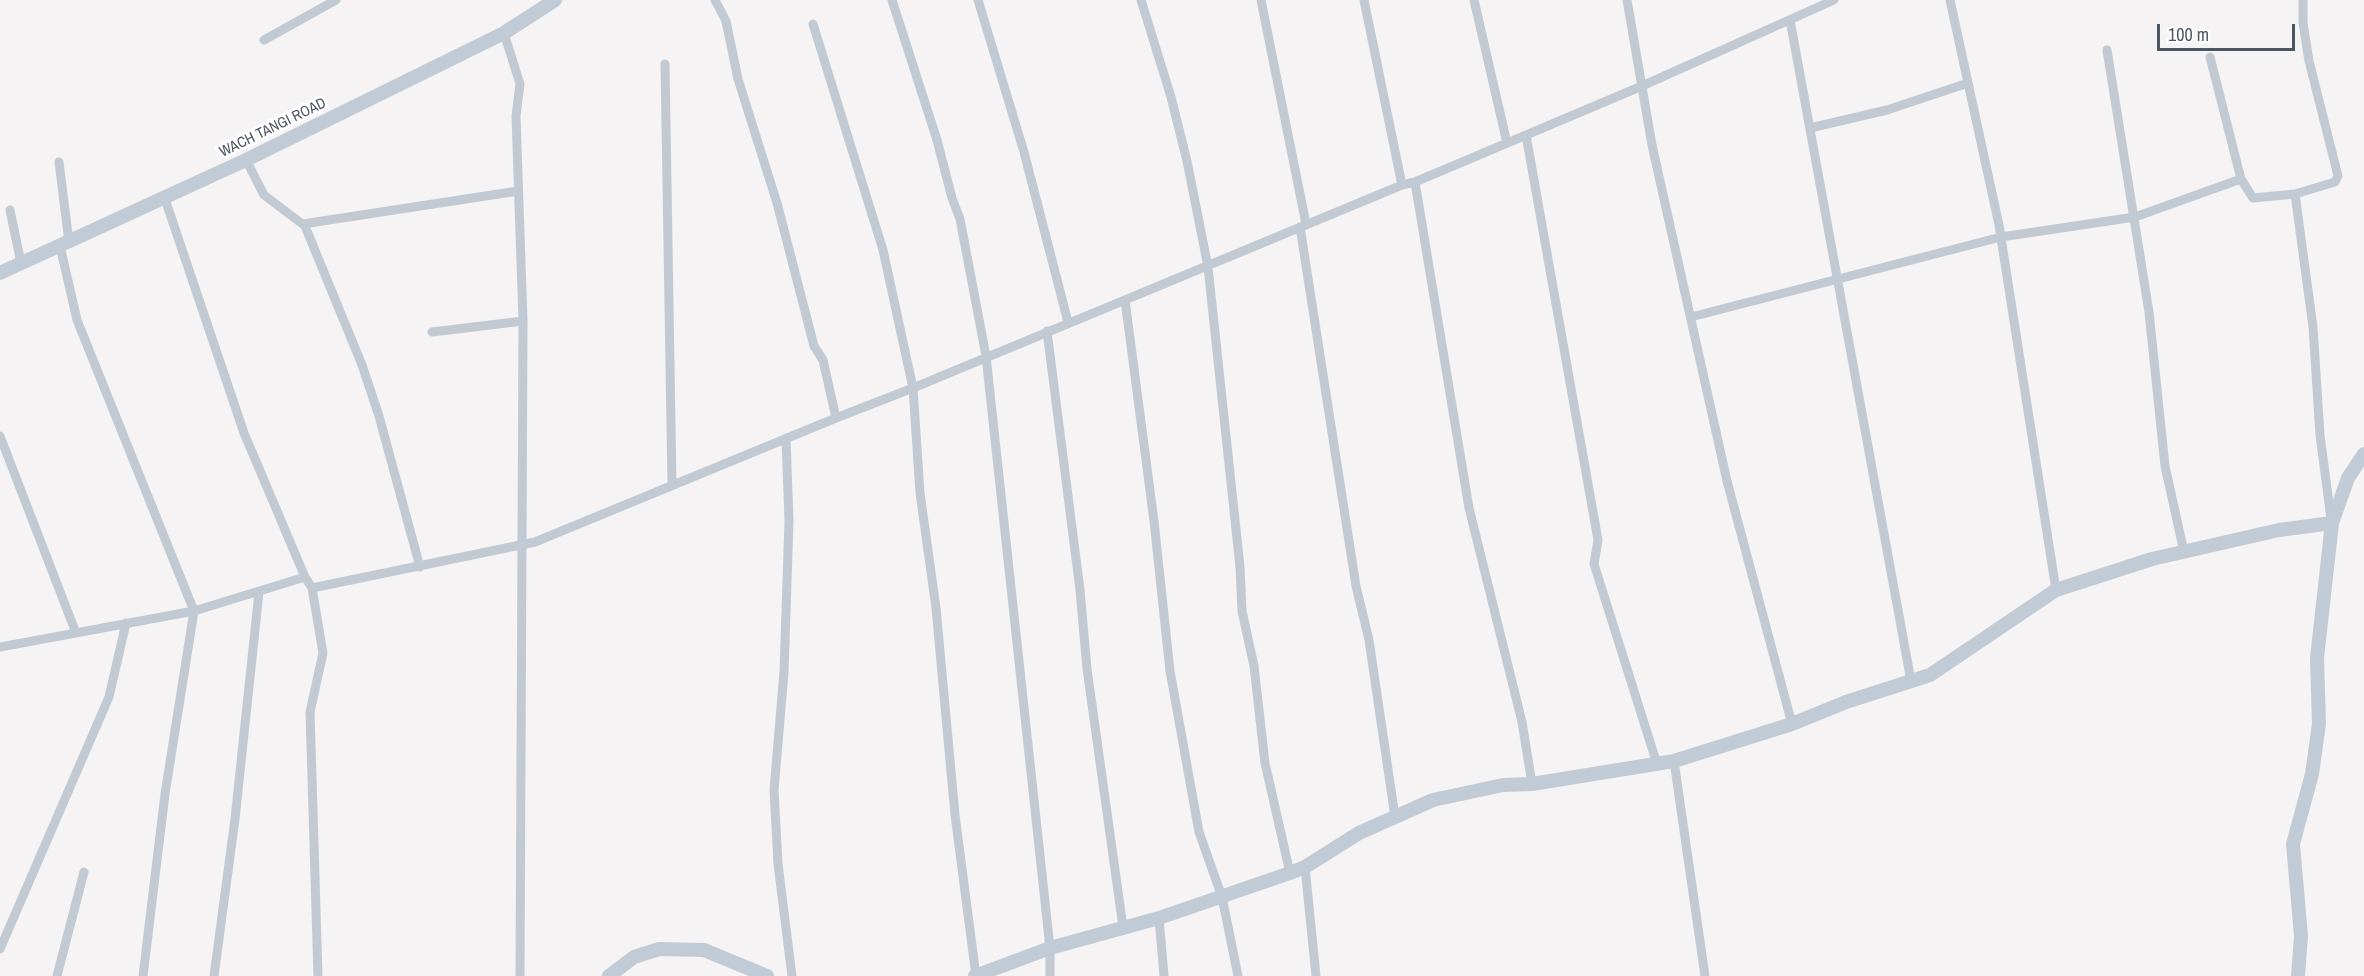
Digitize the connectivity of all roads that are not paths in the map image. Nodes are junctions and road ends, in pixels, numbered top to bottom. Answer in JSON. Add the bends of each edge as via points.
{"nodes":[{"id":1,"x":336,"y":0,"type":"edge"},
{"id":2,"x":555,"y":0,"type":"edge"},
{"id":3,"x":715,"y":0,"type":"edge"},
{"id":4,"x":892,"y":0,"type":"edge"},
{"id":5,"x":978,"y":0,"type":"edge"},
{"id":6,"x":1141,"y":0,"type":"edge"},
{"id":7,"x":1261,"y":0,"type":"edge"},
{"id":8,"x":1364,"y":0,"type":"edge"},
{"id":9,"x":1474,"y":0,"type":"edge"},
{"id":10,"x":1627,"y":0,"type":"edge"},
{"id":11,"x":1834,"y":0,"type":"edge"},
{"id":12,"x":1950,"y":0,"type":"edge"},
{"id":13,"x":2303,"y":0,"type":"edge"},
{"id":14,"x":1790,"y":20,"type":"junction"},
{"id":15,"x":813,"y":24,"type":"dead end"},
{"id":16,"x":504,"y":33,"type":"junction"},
{"id":17,"x":264,"y":40,"type":"dead end"},
{"id":18,"x":2107,"y":50,"type":"dead end"},
{"id":19,"x":2210,"y":57,"type":"dead end"},
{"id":20,"x":665,"y":64,"type":"dead end"},
{"id":21,"x":1968,"y":83,"type":"junction"},
{"id":22,"x":1642,"y":86,"type":"junction"},
{"id":23,"x":1810,"y":128,"type":"junction"},
{"id":24,"x":1526,"y":135,"type":"junction"},
{"id":25,"x":1507,"y":143,"type":"junction"},
{"id":26,"x":246,"y":160,"type":"junction"},
{"id":27,"x":59,"y":162,"type":"dead end"},
{"id":28,"x":2241,"y":179,"type":"junction"},
{"id":29,"x":1415,"y":182,"type":"junction"},
{"id":30,"x":1402,"y":185,"type":"junction"},
{"id":31,"x":518,"y":191,"type":"junction"},
{"id":32,"x":2295,"y":194,"type":"junction"},
{"id":33,"x":165,"y":199,"type":"junction"},
{"id":34,"x":10,"y":210,"type":"dead end"},
{"id":35,"x":2135,"y":217,"type":"junction"},
{"id":36,"x":303,"y":224,"type":"junction"},
{"id":37,"x":1303,"y":226,"type":"junction"},
{"id":38,"x":2001,"y":237,"type":"junction"},
{"id":39,"x":64,"y":244,"type":"junction"},
{"id":40,"x":21,"y":263,"type":"junction"},
{"id":41,"x":1208,"y":267,"type":"junction"},
{"id":42,"x":0,"y":273,"type":"edge"},
{"id":43,"x":1838,"y":278,"type":"junction"},
{"id":44,"x":1125,"y":300,"type":"junction"},
{"id":45,"x":1691,"y":317,"type":"junction"},
{"id":46,"x":523,"y":321,"type":"junction"},
{"id":47,"x":1068,"y":322,"type":"junction"},
{"id":48,"x":1047,"y":331,"type":"junction"},
{"id":49,"x":432,"y":332,"type":"dead end"},
{"id":50,"x":986,"y":356,"type":"junction"},
{"id":51,"x":913,"y":388,"type":"junction"},
{"id":52,"x":836,"y":418,"type":"junction"},
{"id":53,"x":0,"y":436,"type":"edge"},
{"id":54,"x":786,"y":438,"type":"junction"},
{"id":55,"x":2364,"y":454,"type":"edge"},
{"id":56,"x":672,"y":485,"type":"junction"},
{"id":57,"x":2332,"y":523,"type":"junction"},
{"id":58,"x":522,"y":544,"type":"junction"},
{"id":59,"x":2184,"y":552,"type":"junction"},
{"id":60,"x":420,"y":567,"type":"junction"},
{"id":61,"x":305,"y":577,"type":"junction"},
{"id":62,"x":312,"y":588,"type":"junction"},
{"id":63,"x":2056,"y":590,"type":"junction"},
{"id":64,"x":259,"y":592,"type":"junction"},
{"id":65,"x":194,"y":611,"type":"junction"},
{"id":66,"x":126,"y":623,"type":"junction"},
{"id":67,"x":76,"y":633,"type":"junction"},
{"id":68,"x":0,"y":647,"type":"edge"},
{"id":69,"x":1911,"y":681,"type":"junction"},
{"id":70,"x":1792,"y":724,"type":"junction"},
{"id":71,"x":1674,"y":761,"type":"junction"},
{"id":72,"x":1656,"y":764,"type":"junction"},
{"id":73,"x":1532,"y":784,"type":"junction"},
{"id":74,"x":1395,"y":817,"type":"junction"},
{"id":75,"x":1305,"y":867,"type":"junction"},
{"id":76,"x":84,"y":872,"type":"dead end"},
{"id":77,"x":1290,"y":873,"type":"junction"},
{"id":78,"x":1222,"y":897,"type":"junction"},
{"id":79,"x":1160,"y":918,"type":"junction"},
{"id":80,"x":1123,"y":927,"type":"junction"},
{"id":81,"x":1050,"y":948,"type":"junction"},
{"id":82,"x":0,"y":950,"type":"edge"},
{"id":83,"x":57,"y":976,"type":"edge"},
{"id":84,"x":143,"y":976,"type":"edge"},
{"id":85,"x":214,"y":976,"type":"edge"},
{"id":86,"x":318,"y":976,"type":"edge"},
{"id":87,"x":520,"y":976,"type":"edge"},
{"id":88,"x":609,"y":976,"type":"edge"},
{"id":89,"x":767,"y":976,"type":"edge"},
{"id":90,"x":792,"y":976,"type":"edge"},
{"id":91,"x":975,"y":976,"type":"edge"},
{"id":92,"x":1050,"y":976,"type":"edge"},
{"id":93,"x":1164,"y":976,"type":"edge"},
{"id":94,"x":1238,"y":976,"type":"edge"},
{"id":95,"x":1316,"y":976,"type":"edge"},
{"id":96,"x":1705,"y":976,"type":"edge"},
{"id":97,"x":2298,"y":976,"type":"edge"}],
"edges":[{"from":1,"to":17,"type":"street"},
{"from":2,"to":16,"type":"street","name":"WACH TANGI ROAD"},
{"from":3,"to":52,"type":"street","via":[[726,21],[738,80],[777,203]]},
{"from":4,"to":50,"type":"street","via":[[960,219]]},
{"from":5,"to":47,"type":"street","via":[[1024,152]]},
{"from":6,"to":41,"type":"street","via":[[1171,97]]},
{"from":7,"to":37,"type":"street"},
{"from":8,"to":30,"type":"street"},
{"from":9,"to":25,"type":"street"},
{"from":10,"to":22,"type":"street"},
{"from":11,"to":14,"type":"street"},
{"from":12,"to":21,"type":"street"},
{"from":13,"to":32,"type":"street","via":[[2309,61],[2338,176],[2336,182]]},
{"from":14,"to":22,"type":"street"},
{"from":14,"to":23,"type":"street"},
{"from":15,"to":51,"type":"street","via":[[882,250]]},
{"from":16,"to":26,"type":"street","name":"WACH TANGI ROAD"},
{"from":16,"to":31,"type":"street","via":[[520,84],[516,116]]},
{"from":18,"to":35,"type":"street"},
{"from":19,"to":28,"type":"street"},
{"from":20,"to":56,"type":"street"},
{"from":21,"to":23,"type":"street","via":[[1887,110]]},
{"from":21,"to":38,"type":"street"},
{"from":22,"to":24,"type":"street"},
{"from":22,"to":45,"type":"street"},
{"from":23,"to":43,"type":"street"},
{"from":24,"to":25,"type":"street"},
{"from":24,"to":72,"type":"street","via":[[1598,540],[1594,564]]},
{"from":25,"to":29,"type":"street"},
{"from":26,"to":33,"type":"street","name":"WACH TANGI ROAD"},
{"from":26,"to":36,"type":"street","via":[[264,195]]},
{"from":27,"to":39,"type":"street"},
{"from":28,"to":32,"type":"street","via":[[2253,198]]},
{"from":28,"to":35,"type":"street"},
{"from":29,"to":30,"type":"street"},
{"from":29,"to":73,"type":"street","via":[[1469,508],[1522,722]]},
{"from":30,"to":37,"type":"street"},
{"from":31,"to":36,"type":"street"},
{"from":31,"to":46,"type":"street"},
{"from":32,"to":57,"type":"street","via":[[2313,327],[2319,435]]},
{"from":33,"to":39,"type":"street","name":"WACH TANGI ROAD"},
{"from":33,"to":61,"type":"street","via":[[244,433]]},
{"from":34,"to":40,"type":"street"},
{"from":35,"to":38,"type":"street"},
{"from":35,"to":59,"type":"street","via":[[2165,466]]},
{"from":36,"to":60,"type":"street","via":[[362,365]]},
{"from":37,"to":41,"type":"street"},
{"from":37,"to":74,"type":"street","via":[[1356,586],[1369,640]]},
{"from":38,"to":43,"type":"street"},
{"from":38,"to":63,"type":"street"},
{"from":39,"to":40,"type":"street","name":"WACH TANGI ROAD"},
{"from":39,"to":65,"type":"street","via":[[77,320]]},
{"from":40,"to":42,"type":"street","name":"WACH TANGI ROAD"},
{"from":41,"to":44,"type":"street"},
{"from":41,"to":77,"type":"street","via":[[1242,611],[1254,666],[1265,763]]},
{"from":43,"to":45,"type":"street"},
{"from":43,"to":69,"type":"street"},
{"from":44,"to":47,"type":"street"},
{"from":44,"to":78,"type":"street","via":[[1170,671],[1199,832]]},
{"from":45,"to":70,"type":"street","via":[[1727,481]]},
{"from":46,"to":49,"type":"street"},
{"from":46,"to":58,"type":"street"},
{"from":47,"to":48,"type":"street"},
{"from":48,"to":50,"type":"street"},
{"from":48,"to":80,"type":"street"},
{"from":50,"to":51,"type":"street"},
{"from":50,"to":81,"type":"street"},
{"from":51,"to":52,"type":"street"},
{"from":51,"to":91,"type":"street","via":[[920,493]]},
{"from":52,"to":54,"type":"street"},
{"from":53,"to":67,"type":"street"},
{"from":54,"to":56,"type":"street"},
{"from":54,"to":90,"type":"street","via":[[789,521],[774,790],[778,864]]},
{"from":55,"to":57,"type":"street","via":[[2348,478]]},
{"from":56,"to":58,"type":"street"},
{"from":57,"to":59,"type":"street","via":[[2279,530]]},
{"from":57,"to":97,"type":"street","via":[[2317,658],[2319,724],[2312,774],[2293,844],[2301,936]]},
{"from":58,"to":60,"type":"street"},
{"from":58,"to":87,"type":"street"},
{"from":59,"to":63,"type":"street"},
{"from":60,"to":62,"type":"street"},
{"from":61,"to":62,"type":"street"},
{"from":61,"to":64,"type":"street"},
{"from":62,"to":86,"type":"street","via":[[323,653],[310,712]]},
{"from":63,"to":69,"type":"street","via":[[1930,675]]},
{"from":64,"to":65,"type":"street"},
{"from":64,"to":85,"type":"street"},
{"from":65,"to":66,"type":"street"},
{"from":65,"to":84,"type":"street","via":[[165,794]]},
{"from":66,"to":67,"type":"street"},
{"from":66,"to":82,"type":"street","via":[[109,697]]},
{"from":67,"to":68,"type":"street"},
{"from":69,"to":70,"type":"street"},
{"from":70,"to":71,"type":"street"},
{"from":71,"to":72,"type":"street"},
{"from":71,"to":96,"type":"street"},
{"from":72,"to":73,"type":"street"},
{"from":73,"to":74,"type":"street","via":[[1503,785],[1433,801]]},
{"from":74,"to":75,"type":"street","via":[[1359,833]]},
{"from":75,"to":77,"type":"street"},
{"from":75,"to":95,"type":"street"},
{"from":76,"to":83,"type":"street"},
{"from":77,"to":78,"type":"street"},
{"from":78,"to":79,"type":"street"},
{"from":78,"to":94,"type":"street"},
{"from":79,"to":80,"type":"street"},
{"from":79,"to":93,"type":"street"},
{"from":80,"to":81,"type":"street"},
{"from":81,"to":91,"type":"street"},
{"from":81,"to":92,"type":"street"},
{"from":88,"to":89,"type":"street","via":[[634,957],[659,949],[704,950]]}]}
